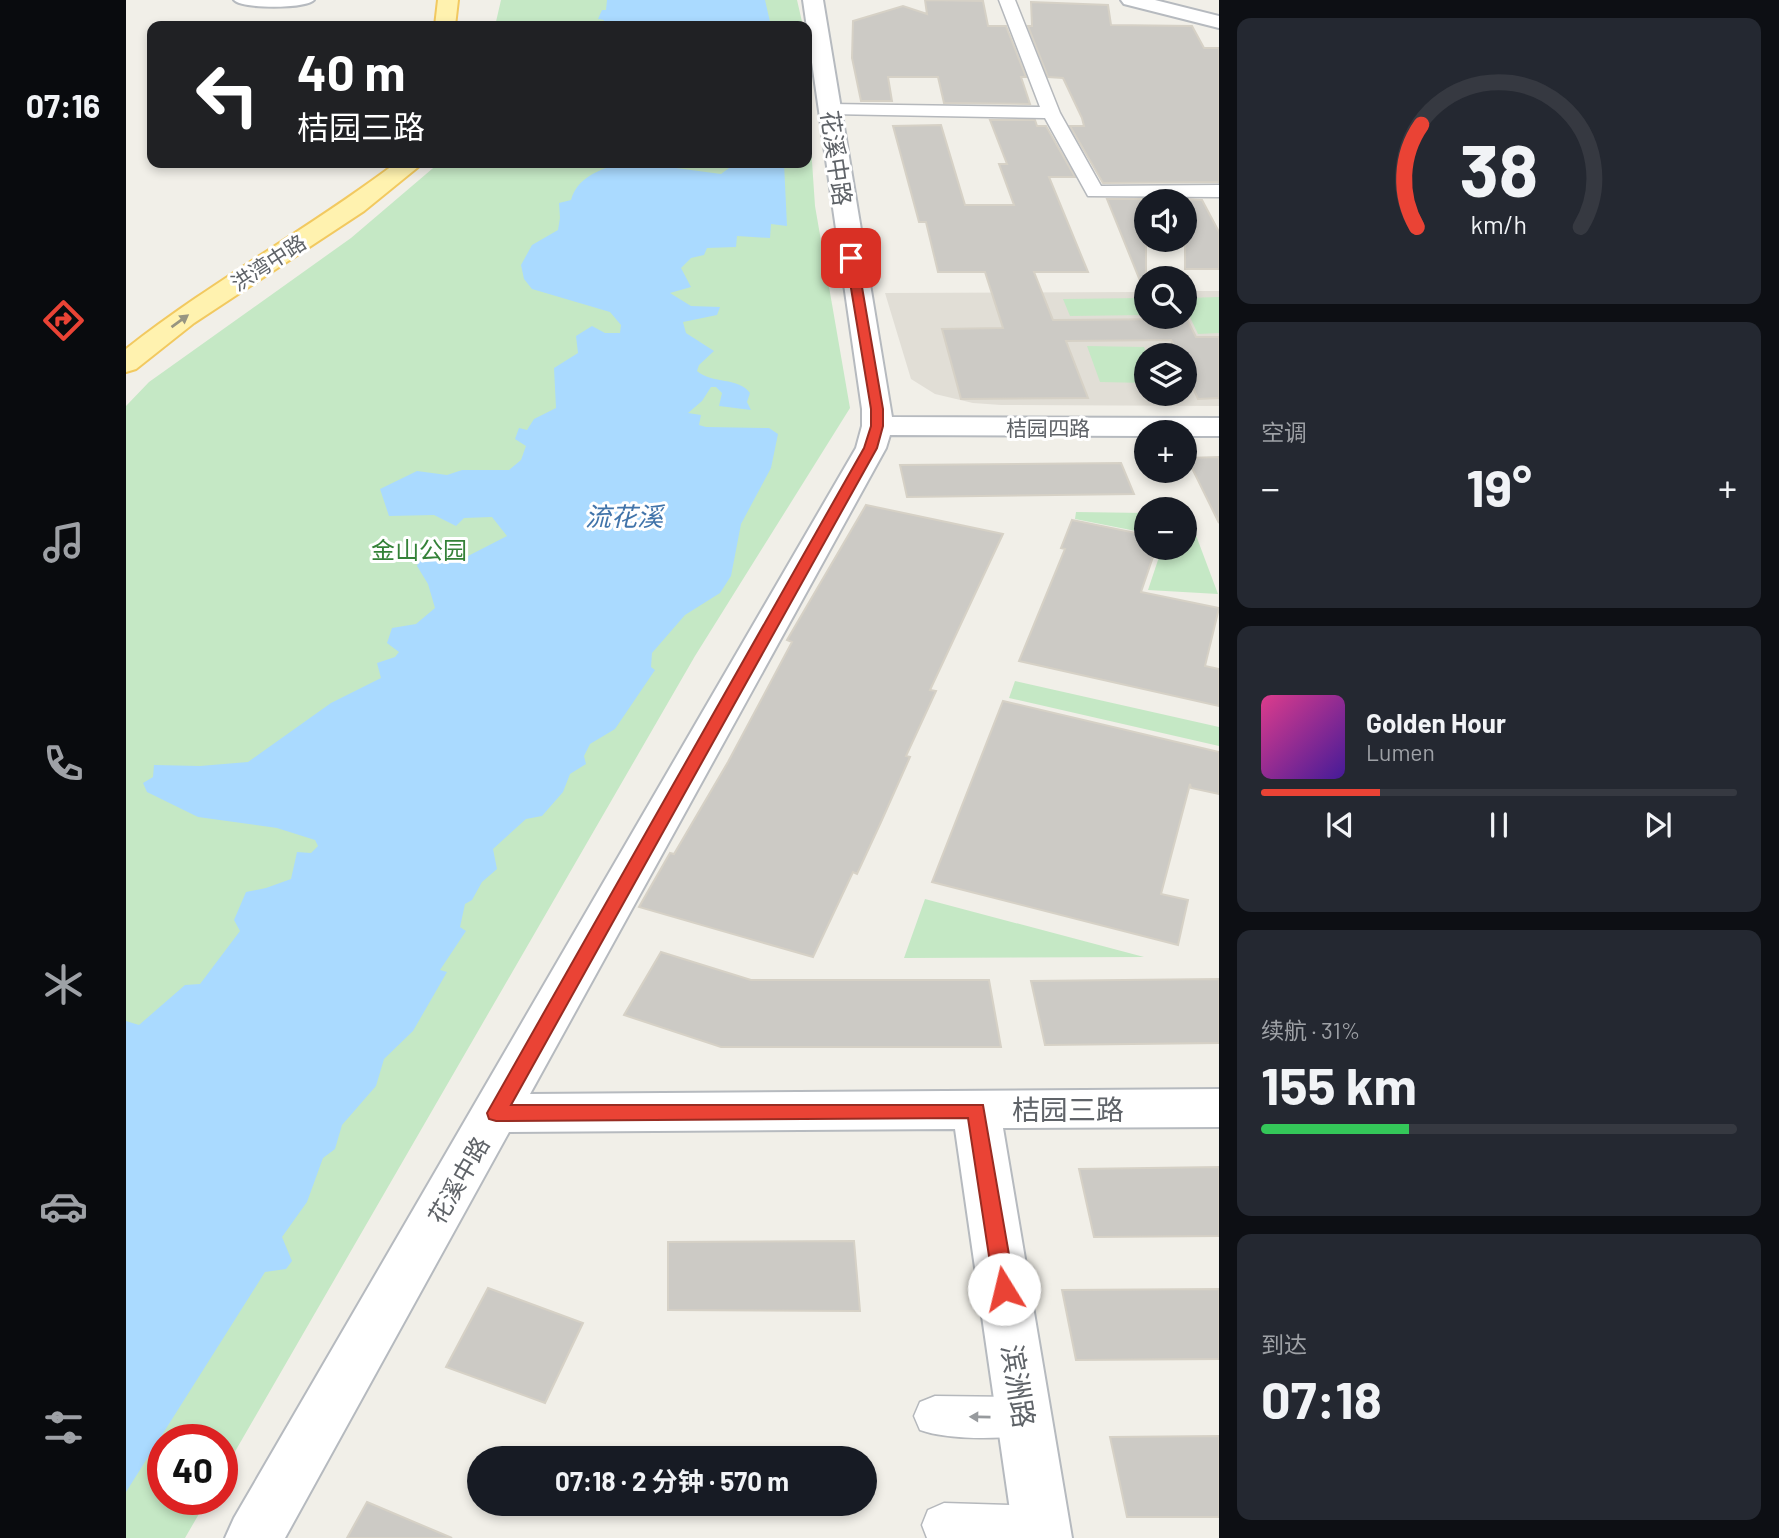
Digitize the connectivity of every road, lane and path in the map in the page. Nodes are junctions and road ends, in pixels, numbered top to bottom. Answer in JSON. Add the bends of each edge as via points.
{"nodes":[{"id":1,"x":244,"y":0,"type":"edge"},
{"id":2,"x":304,"y":0,"type":"edge"},
{"id":3,"x":449,"y":0,"type":"edge"},
{"id":4,"x":813,"y":0,"type":"edge"},
{"id":5,"x":1007,"y":0,"type":"edge"},
{"id":6,"x":1137,"y":0,"type":"edge"},
{"id":7,"x":1160,"y":0,"type":"edge"},
{"id":8,"x":1219,"y":15,"type":"edge"},
{"id":9,"x":446,"y":21,"type":"edge"},
{"id":10,"x":1219,"y":22,"type":"edge"},
{"id":11,"x":831,"y":113,"type":"junction"},
{"id":12,"x":1051,"y":113,"type":"junction"},
{"id":13,"x":376,"y":168,"type":"edge"},
{"id":14,"x":404,"y":168,"type":"edge"},
{"id":15,"x":1219,"y":191,"type":"edge"},
{"id":16,"x":126,"y":335,"type":"edge"},
{"id":17,"x":126,"y":363,"type":"edge"},
{"id":18,"x":877,"y":426,"type":"junction"},
{"id":19,"x":1219,"y":427,"type":"edge"},
{"id":20,"x":1219,"y":1108,"type":"edge"},
{"id":21,"x":976,"y":1110,"type":"junction"},
{"id":22,"x":496,"y":1113,"type":"junction"},
{"id":23,"x":935,"y":1416,"type":"dead end"},
{"id":24,"x":1024,"y":1418,"type":"junction"},
{"id":25,"x":944,"y":1525,"type":"dead end"},
{"id":26,"x":1042,"y":1533,"type":"edge"},
{"id":27,"x":254,"y":1538,"type":"edge"}],
"edges":[{"from":1,"to":2,"type":"street"},
{"from":3,"to":9,"type":"main road"},
{"from":4,"to":11,"type":"street","name":"花溪中路"},
{"from":5,"to":12,"type":"street"},
{"from":6,"to":10,"type":"street"},
{"from":7,"to":8,"type":"street"},
{"from":11,"to":12,"type":"street","via":[[1026,118]]},
{"from":11,"to":18,"type":"street","name":"花溪中路"},
{"from":12,"to":15,"type":"street","via":[[1095,192]]},
{"from":13,"to":16,"type":"main road"},
{"from":17,"to":14,"type":"main road","name":"洪湾中路","one_way":true,"via":[[184,317],[355,206]]},
{"from":18,"to":19,"type":"street","name":"桔园四路"},
{"from":18,"to":22,"type":"street","name":"花溪中路","via":[[860,469]]},
{"from":20,"to":21,"type":"street","name":"桔园三路"},
{"from":21,"to":22,"type":"street","name":"桔园三路"},
{"from":21,"to":24,"type":"street","name":"滨洲路"},
{"from":22,"to":27,"type":"street","name":"花溪中路"},
{"from":24,"to":23,"type":"street","one_way":true},
{"from":24,"to":26,"type":"street","name":"滨洲路"},
{"from":25,"to":26,"type":"street"}]}
